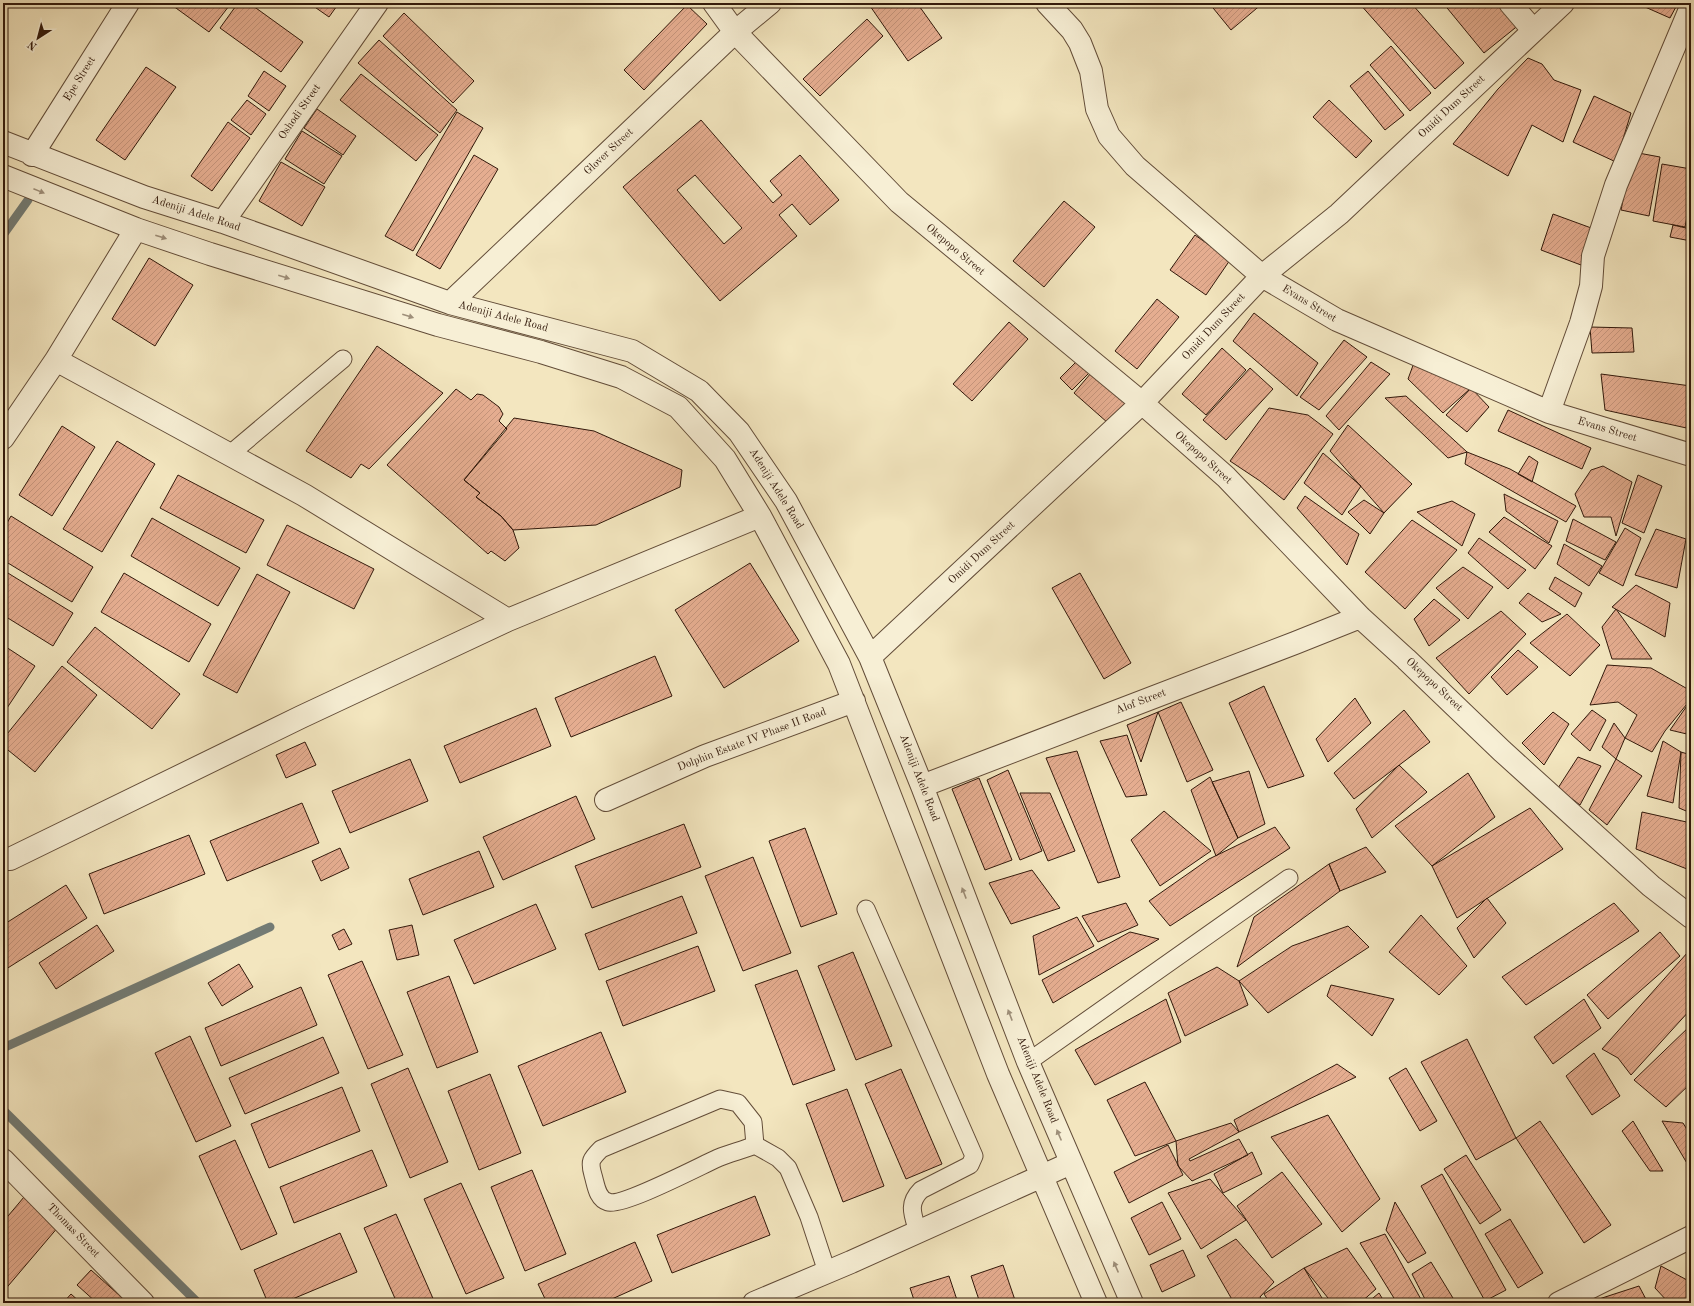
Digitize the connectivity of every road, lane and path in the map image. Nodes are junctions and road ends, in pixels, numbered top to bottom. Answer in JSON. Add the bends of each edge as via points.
{"nodes":[{"id":1,"x":128,"y":3,"type":"edge"},
{"id":2,"x":377,"y":3,"type":"edge"},
{"id":3,"x":714,"y":3,"type":"edge"},
{"id":4,"x":770,"y":3,"type":"edge"},
{"id":5,"x":1510,"y":3,"type":"edge"},
{"id":6,"x":1564,"y":3,"type":"edge"},
{"id":7,"x":1056,"y":6,"type":"edge"},
{"id":8,"x":1691,"y":7,"type":"edge"},
{"id":9,"x":1533,"y":30,"type":"junction"},
{"id":10,"x":735,"y":32,"type":"junction"},
{"id":11,"x":3,"y":142,"type":"edge"},
{"id":12,"x":32,"y":155,"type":"junction"},
{"id":13,"x":3,"y":176,"type":"edge"},
{"id":14,"x":222,"y":222,"type":"junction"},
{"id":15,"x":136,"y":229,"type":"junction"},
{"id":16,"x":1262,"y":276,"type":"junction"},
{"id":17,"x":450,"y":302,"type":"junction"},
{"id":18,"x":343,"y":359,"type":"dead end"},
{"id":19,"x":56,"y":360,"type":"junction"},
{"id":20,"x":1142,"y":403,"type":"junction"},
{"id":21,"x":1549,"y":412,"type":"junction"},
{"id":22,"x":3,"y":438,"type":"edge"},
{"id":23,"x":229,"y":454,"type":"junction"},
{"id":24,"x":1691,"y":455,"type":"edge"},
{"id":25,"x":760,"y":516,"type":"junction"},
{"id":26,"x":1360,"y":617,"type":"junction"},
{"id":27,"x":508,"y":620,"type":"junction"},
{"id":28,"x":870,"y":657,"type":"junction"},
{"id":29,"x":854,"y":701,"type":"junction"},
{"id":30,"x":922,"y":786,"type":"junction"},
{"id":31,"x":606,"y":800,"type":"dead end"},
{"id":32,"x":3,"y":859,"type":"edge"},
{"id":33,"x":1289,"y":878,"type":"dead end"},
{"id":34,"x":866,"y":909,"type":"dead end"},
{"id":35,"x":1691,"y":917,"type":"edge"},
{"id":36,"x":1028,"y":1062,"type":"junction"},
{"id":37,"x":755,"y":1145,"type":"junction"},
{"id":38,"x":3,"y":1160,"type":"edge"},
{"id":39,"x":1071,"y":1163,"type":"junction"},
{"id":40,"x":1042,"y":1176,"type":"junction"},
{"id":41,"x":918,"y":1232,"type":"junction"},
{"id":42,"x":1691,"y":1237,"type":"edge"},
{"id":43,"x":827,"y":1272,"type":"junction"},
{"id":44,"x":143,"y":1303,"type":"edge"},
{"id":45,"x":754,"y":1303,"type":"edge"},
{"id":46,"x":1096,"y":1303,"type":"edge"},
{"id":47,"x":1132,"y":1303,"type":"edge"},
{"id":48,"x":1559,"y":1303,"type":"edge"}],
"edges":[{"from":1,"to":12,"type":"street","name":"Epe Street"},
{"from":2,"to":14,"type":"street","name":"Oshodi Street"},
{"from":3,"to":10,"type":"street","name":"Okepopo Street"},
{"from":4,"to":10,"type":"street","name":"Glover Street"},
{"from":5,"to":9,"type":"street"},
{"from":6,"to":9,"type":"street","name":"Omidi Dum Street"},
{"from":7,"to":16,"type":"street","name":"Evans Street","via":[[1080,43],[1091,71],[1097,110],[1109,136],[1135,166]]},
{"from":8,"to":21,"type":"street","via":[[1616,185],[1593,256],[1591,286],[1581,323]]},
{"from":9,"to":16,"type":"street","name":"Omidi Dum Street","via":[[1339,214]]},
{"from":10,"to":17,"type":"street","name":"Glover Street"},
{"from":10,"to":20,"type":"street","name":"Okepopo Street","via":[[899,202]]},
{"from":11,"to":12,"type":"street","name":"Adeniji Adele Road"},
{"from":12,"to":14,"type":"street","name":"Adeniji Adele Road","via":[[144,197]]},
{"from":13,"to":15,"type":"street","one_way":true},
{"from":14,"to":17,"type":"street","name":"Adeniji Adele Road"},
{"from":15,"to":19,"type":"street"},
{"from":15,"to":25,"type":"street","one_way":true,"via":[[438,325],[541,352],[621,377],[678,407],[725,459]]},
{"from":16,"to":20,"type":"street","name":"Omidi Dum Street"},
{"from":16,"to":21,"type":"street","name":"Evans Street","via":[[1337,320]]},
{"from":17,"to":28,"type":"street","name":"Adeniji Adele Road","via":[[632,351],[699,391],[739,432],[786,501]]},
{"from":18,"to":23,"type":"lane"},
{"from":19,"to":22,"type":"street"},
{"from":19,"to":23,"type":"street"},
{"from":20,"to":26,"type":"street","name":"Okepopo Street","via":[[1226,477]]},
{"from":20,"to":28,"type":"street","name":"Omidi Dum Street"},
{"from":21,"to":24,"type":"street","name":"Evans Street"},
{"from":23,"to":27,"type":"street","via":[[304,495]]},
{"from":25,"to":27,"type":"street"},
{"from":25,"to":29,"type":"street","via":[[838,664]]},
{"from":26,"to":30,"type":"street","name":"Alof Street"},
{"from":26,"to":35,"type":"street","name":"Okepopo Street","via":[[1519,767],[1651,886]]},
{"from":27,"to":32,"type":"street","via":[[10,859]]},
{"from":28,"to":30,"type":"street","name":"Adeniji Adele Road"},
{"from":29,"to":31,"type":"street","name":"Dolphin Estate IV Phase II Road","via":[[705,756]]},
{"from":29,"to":40,"type":"street","via":[[998,1074]]},
{"from":36,"to":30,"type":"street","name":"Adeniji Adele Road","one_way":true},
{"from":33,"to":36,"type":"lane"},
{"from":34,"to":41,"type":"lane","via":[[974,1156],[970,1165],[921,1190],[915,1196],[911,1208]]},
{"from":39,"to":36,"type":"street","name":"Adeniji Adele Road","one_way":true},
{"from":37,"to":37,"type":"lane","via":[[613,1203],[599,1196],[590,1166],[592,1158],[601,1149],[720,1099],[738,1103],[753,1122]]},
{"from":37,"to":43,"type":"lane","via":[[778,1158],[788,1168],[809,1216]]},
{"from":38,"to":44,"type":"street","name":"Thomas Street"},
{"from":39,"to":40,"type":"street"},
{"from":47,"to":39,"type":"street","name":"Adeniji Adele Road","one_way":true},
{"from":40,"to":41,"type":"street"},
{"from":40,"to":46,"type":"street"},
{"from":41,"to":43,"type":"street"},
{"from":42,"to":48,"type":"street"},
{"from":43,"to":45,"type":"street"}]}
